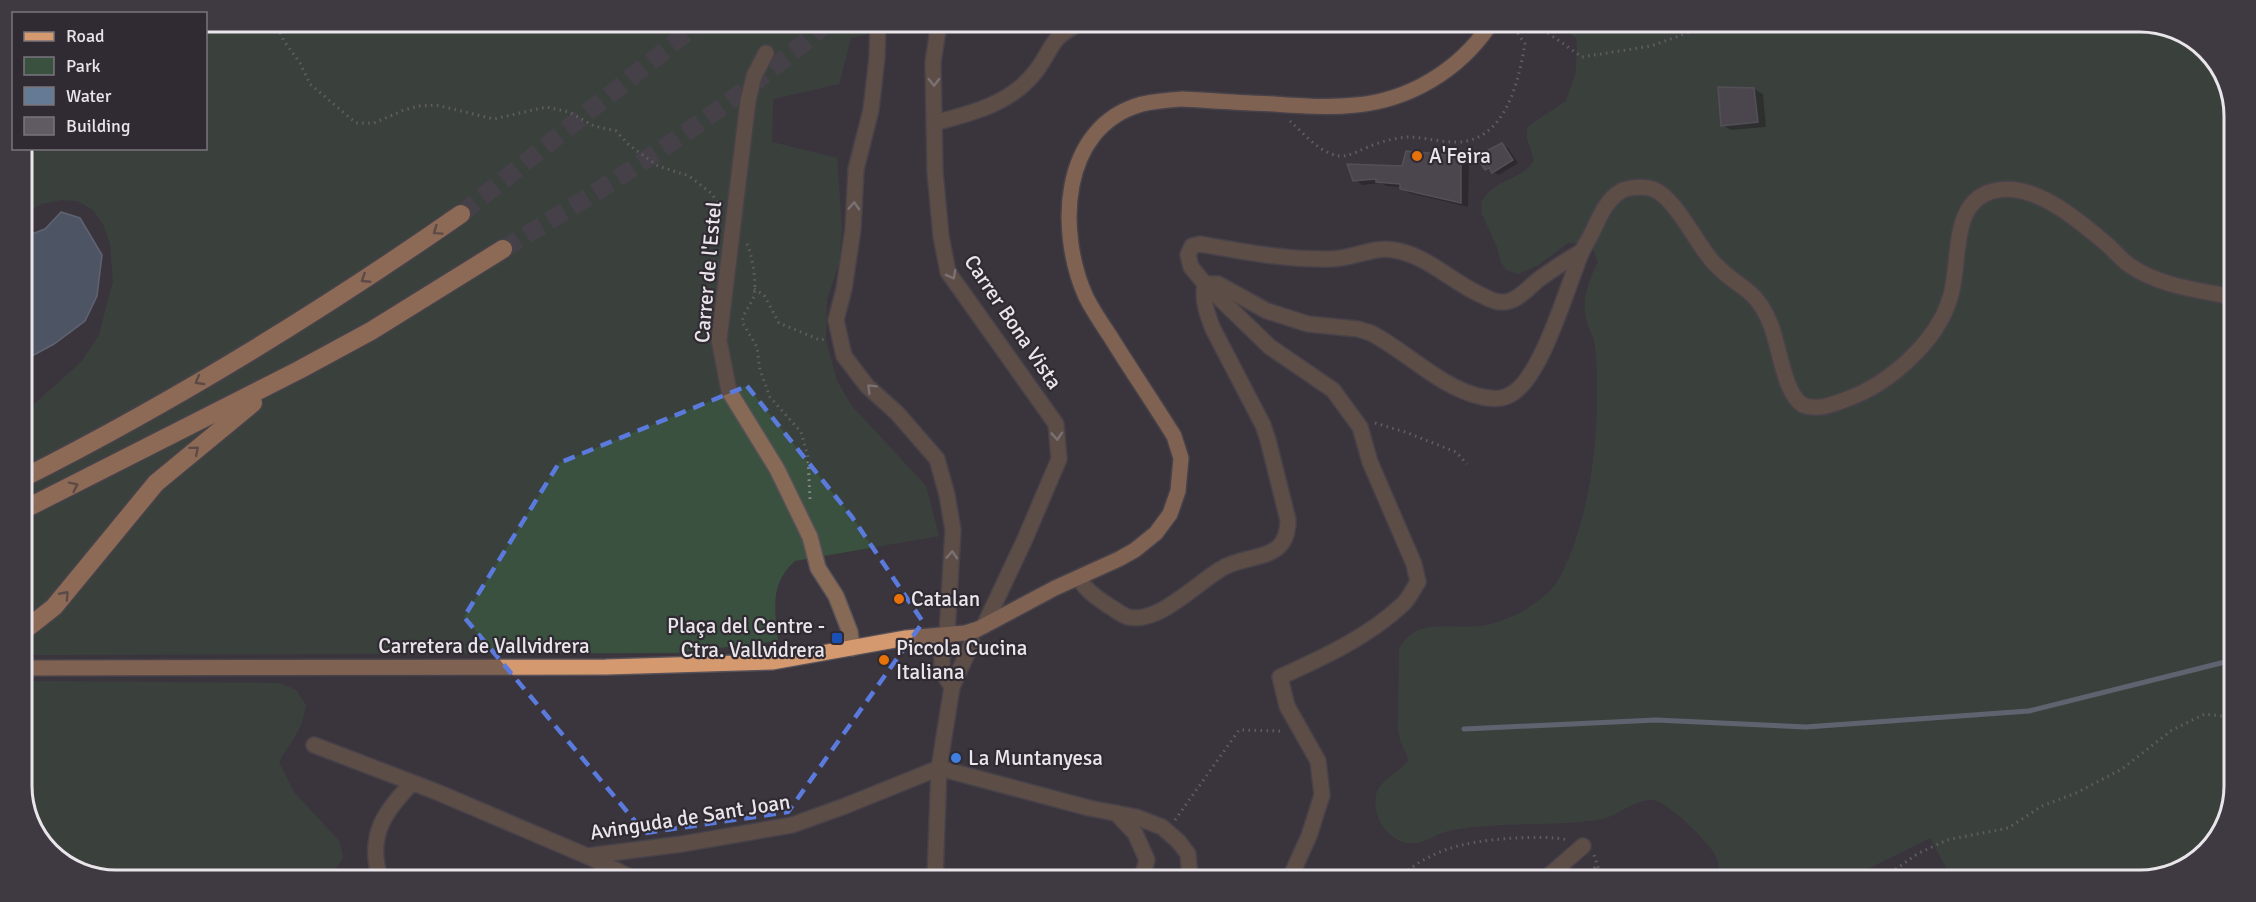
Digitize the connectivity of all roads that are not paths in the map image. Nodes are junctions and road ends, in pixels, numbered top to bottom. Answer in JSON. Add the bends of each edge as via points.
{"nodes":[{"id":1,"x":879,"y":32,"type":"edge"},
{"id":2,"x":938,"y":32,"type":"edge"},
{"id":3,"x":1063,"y":32,"type":"edge"},
{"id":4,"x":1484,"y":32,"type":"edge"},
{"id":5,"x":766,"y":53,"type":"dead end"},
{"id":6,"x":934,"y":123,"type":"junction"},
{"id":7,"x":461,"y":214,"type":"tunnel mouth"},
{"id":8,"x":503,"y":249,"type":"tunnel mouth"},
{"id":9,"x":1581,"y":252,"type":"junction"},
{"id":10,"x":1205,"y":284,"type":"junction"},
{"id":11,"x":2224,"y":295,"type":"edge"},
{"id":12,"x":299,"y":370,"type":"junction"},
{"id":13,"x":32,"y":473,"type":"edge"},
{"id":14,"x":32,"y":505,"type":"edge"},
{"id":15,"x":1079,"y":578,"type":"junction"},
{"id":16,"x":32,"y":624,"type":"edge"},
{"id":17,"x":978,"y":629,"type":"junction"},
{"id":18,"x":947,"y":634,"type":"junction"},
{"id":19,"x":852,"y":648,"type":"junction"},
{"id":20,"x":32,"y":664,"type":"edge"},
{"id":21,"x":47,"y":667,"type":"junction"},
{"id":22,"x":32,"y":668,"type":"edge"},
{"id":23,"x":952,"y":687,"type":"junction"},
{"id":24,"x":314,"y":745,"type":"dead end"},
{"id":25,"x":939,"y":768,"type":"junction"},
{"id":26,"x":412,"y":783,"type":"junction"},
{"id":27,"x":1116,"y":813,"type":"junction"},
{"id":28,"x":1583,"y":846,"type":"road end"},
{"id":29,"x":587,"y":856,"type":"junction"},
{"id":30,"x":374,"y":871,"type":"edge"},
{"id":31,"x":618,"y":871,"type":"edge"},
{"id":32,"x":935,"y":871,"type":"edge"},
{"id":33,"x":1144,"y":871,"type":"edge"},
{"id":34,"x":1189,"y":871,"type":"edge"},
{"id":35,"x":1293,"y":871,"type":"edge"},
{"id":36,"x":1554,"y":871,"type":"edge"}],
"edges":[{"from":18,"to":1,"type":"street","one_way":true,"via":[[953,530],[937,459],[867,386],[844,356],[836,320],[852,229],[855,169],[871,110]]},
{"from":2,"to":6,"type":"street","name":"Carrer Bona Vista","one_way":true,"via":[[933,62]]},
{"from":3,"to":6,"type":"street","via":[[1036,71],[1000,102]]},
{"from":4,"to":15,"type":"main road","via":[[1466,55],[1426,83],[1397,96],[1356,105],[1321,107],[1182,99],[1141,104],[1107,123],[1092,138],[1073,180],[1069,208],[1069,235],[1078,275],[1096,314],[1174,436],[1181,458],[1178,491],[1163,524],[1135,550]]},
{"from":5,"to":19,"type":"street","name":"Carrer de l'Estel","via":[[754,76],[748,101],[720,340],[729,391],[777,469],[810,537],[818,568],[836,596],[850,632]]},
{"from":6,"to":17,"type":"street","name":"Carrer Bona Vista","one_way":true,"via":[[941,236],[948,272],[1056,424],[1059,459],[1025,539]]},
{"from":7,"to":13,"type":"highway","one_way":true,"via":[[267,342],[116,430]]},
{"from":8,"to":12,"type":"highway","via":[[371,331]]},
{"from":9,"to":10,"type":"street","via":[[1521,295],[1501,303],[1395,250],[1335,259],[1284,259],[1200,244],[1192,246],[1188,255],[1191,267]]},
{"from":9,"to":10,"type":"street","via":[[1527,381],[1514,393],[1499,399],[1449,384],[1371,333],[1308,324],[1268,311],[1218,284]]},
{"from":9,"to":11,"type":"street","via":[[1606,206],[1622,191],[1639,187],[1654,190],[1675,209],[1713,262],[1757,297],[1772,326],[1793,395],[1806,406],[1818,407],[1876,386],[1916,352],[1941,320],[1951,297],[1966,215],[1976,199],[1987,192],[2003,189],[2035,196],[2060,208],[2129,265],[2162,282]]},
{"from":10,"to":15,"type":"street","via":[[1206,310],[1213,329],[1269,440],[1288,531],[1279,548],[1221,568],[1156,614],[1141,618],[1128,617],[1116,610],[1086,589]]},
{"from":10,"to":35,"type":"street","via":[[1270,347],[1333,390],[1353,417],[1418,582],[1404,604],[1382,621],[1347,644],[1280,677],[1287,706],[1318,761],[1322,795]]},
{"from":14,"to":12,"type":"highway","one_way":true},
{"from":16,"to":12,"type":"highway","one_way":true,"via":[[54,607],[156,483],[214,433]]},
{"from":15,"to":17,"type":"main road"},
{"from":17,"to":18,"type":"main road"},
{"from":17,"to":23,"type":"street","name":"Carrer Bona Vista"},
{"from":18,"to":19,"type":"main road","name":"Carretera de Vallvidrera"},
{"from":18,"to":23,"type":"street","via":[[942,671]]},
{"from":19,"to":21,"type":"main road","name":"Carretera de Vallvidrera","via":[[772,662],[606,667]]},
{"from":20,"to":21,"type":"main road"},
{"from":21,"to":22,"type":"main road"},
{"from":23,"to":25,"type":"street"},
{"from":24,"to":26,"type":"street","name":"Avinguda de Sant Joan"},
{"from":25,"to":27,"type":"street"},
{"from":25,"to":29,"type":"street","name":"Avinguda de Sant Joan","via":[[792,825]]},
{"from":25,"to":32,"type":"street"},
{"from":26,"to":29,"type":"street","name":"Avinguda de Sant Joan"},
{"from":26,"to":30,"type":"street","via":[[393,803],[378,828]]},
{"from":27,"to":33,"type":"street","via":[[1135,833],[1147,860]]},
{"from":27,"to":34,"type":"street","via":[[1162,827],[1188,854]]},
{"from":28,"to":36,"type":"street"},
{"from":29,"to":31,"type":"street"}]}
